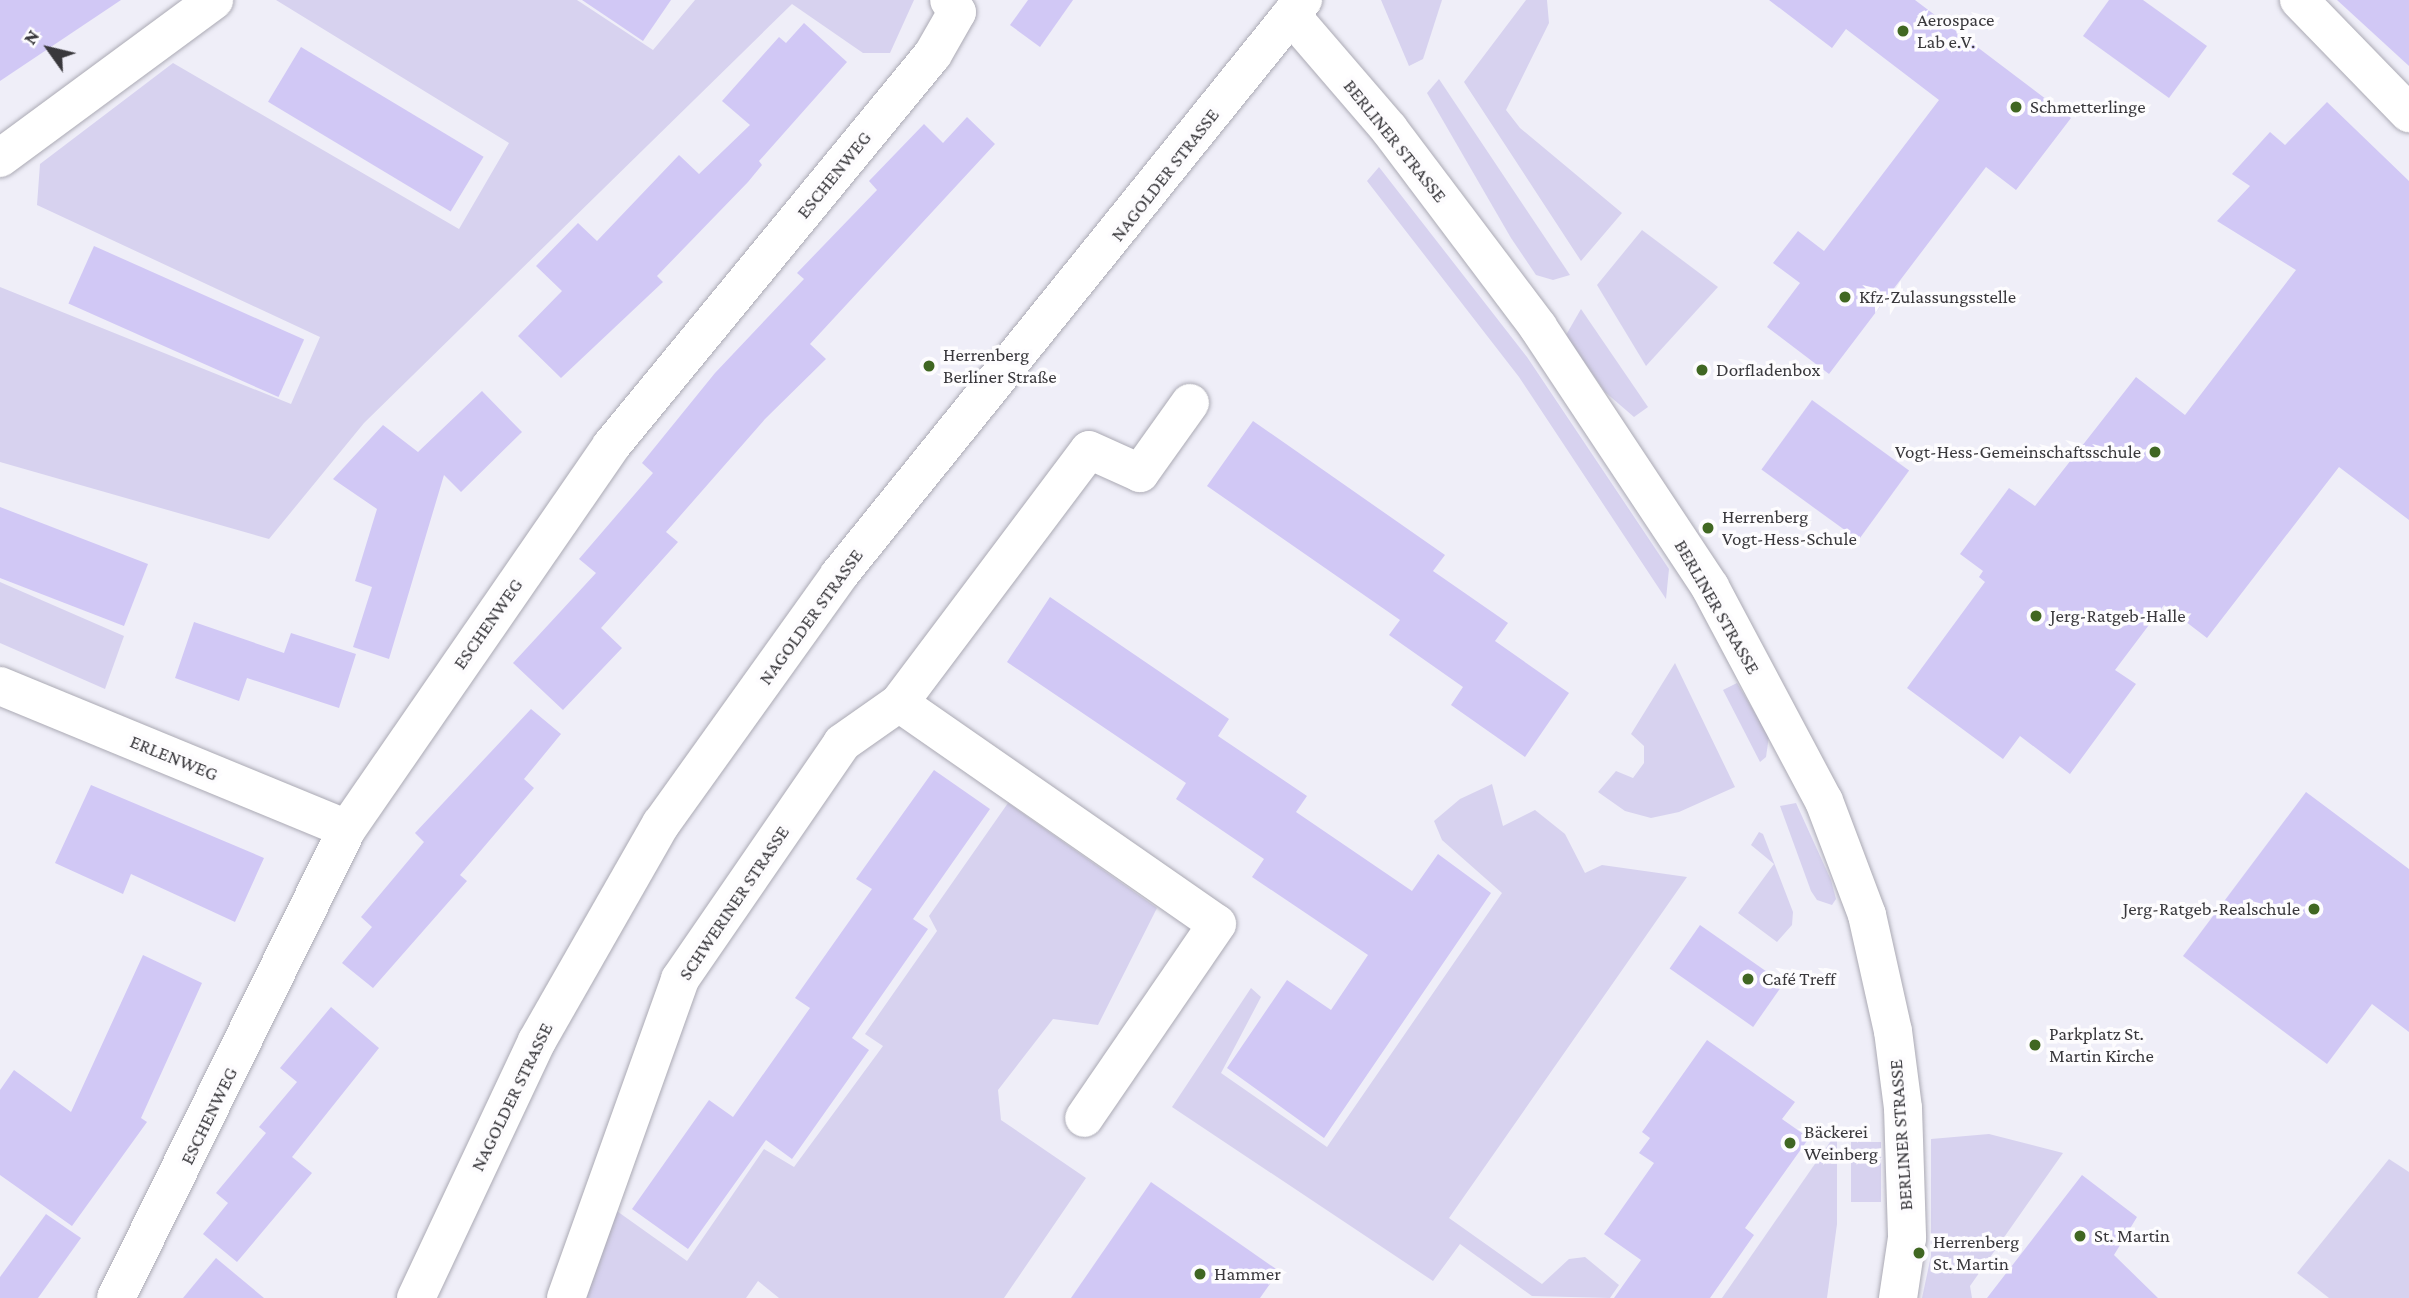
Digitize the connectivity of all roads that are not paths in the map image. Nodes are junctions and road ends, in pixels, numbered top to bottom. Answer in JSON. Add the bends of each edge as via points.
{"nodes":[{"id":1,"x":214,"y":0,"type":"edge"},
{"id":2,"x":2299,"y":0,"type":"edge"},
{"id":3,"x":953,"y":6,"type":"edge"},
{"id":4,"x":1297,"y":7,"type":"edge"},
{"id":5,"x":2409,"y":113,"type":"edge"},
{"id":6,"x":0,"y":158,"type":"edge"},
{"id":7,"x":1190,"y":403,"type":"dead end"},
{"id":8,"x":0,"y":686,"type":"edge"},
{"id":9,"x":899,"y":703,"type":"junction"},
{"id":10,"x":347,"y":829,"type":"junction"},
{"id":11,"x":1084,"y":1118,"type":"dead end"},
{"id":12,"x":116,"y":1298,"type":"edge"},
{"id":13,"x":416,"y":1298,"type":"edge"},
{"id":14,"x":566,"y":1298,"type":"edge"},
{"id":15,"x":1898,"y":1298,"type":"edge"}],
"edges":[{"from":1,"to":6,"type":"street"},
{"from":2,"to":5,"type":"street"},
{"from":3,"to":10,"type":"street","name":"ESCHENWEG","via":[[933,54],[611,446]]},
{"from":4,"to":13,"type":"street","name":"NAGOLDER STRASSE","via":[[839,575],[660,824],[537,1041]]},
{"from":4,"to":15,"type":"street","name":"BERLINER STRASSE","via":[[1538,327],[1710,587],[1824,801],[1867,915],[1893,1031],[1903,1108],[1907,1238]]},
{"from":7,"to":9,"type":"street","name":"SCHWERINER STRASSE","via":[[1140,473],[1089,450]]},
{"from":8,"to":10,"type":"street","name":"ERLENWEG"},
{"from":9,"to":11,"type":"street","via":[[1217,924]]},
{"from":9,"to":14,"type":"street","name":"SCHWERINER STRASSE","via":[[842,743],[680,979]]},
{"from":10,"to":12,"type":"street","name":"ESCHENWEG"}]}
